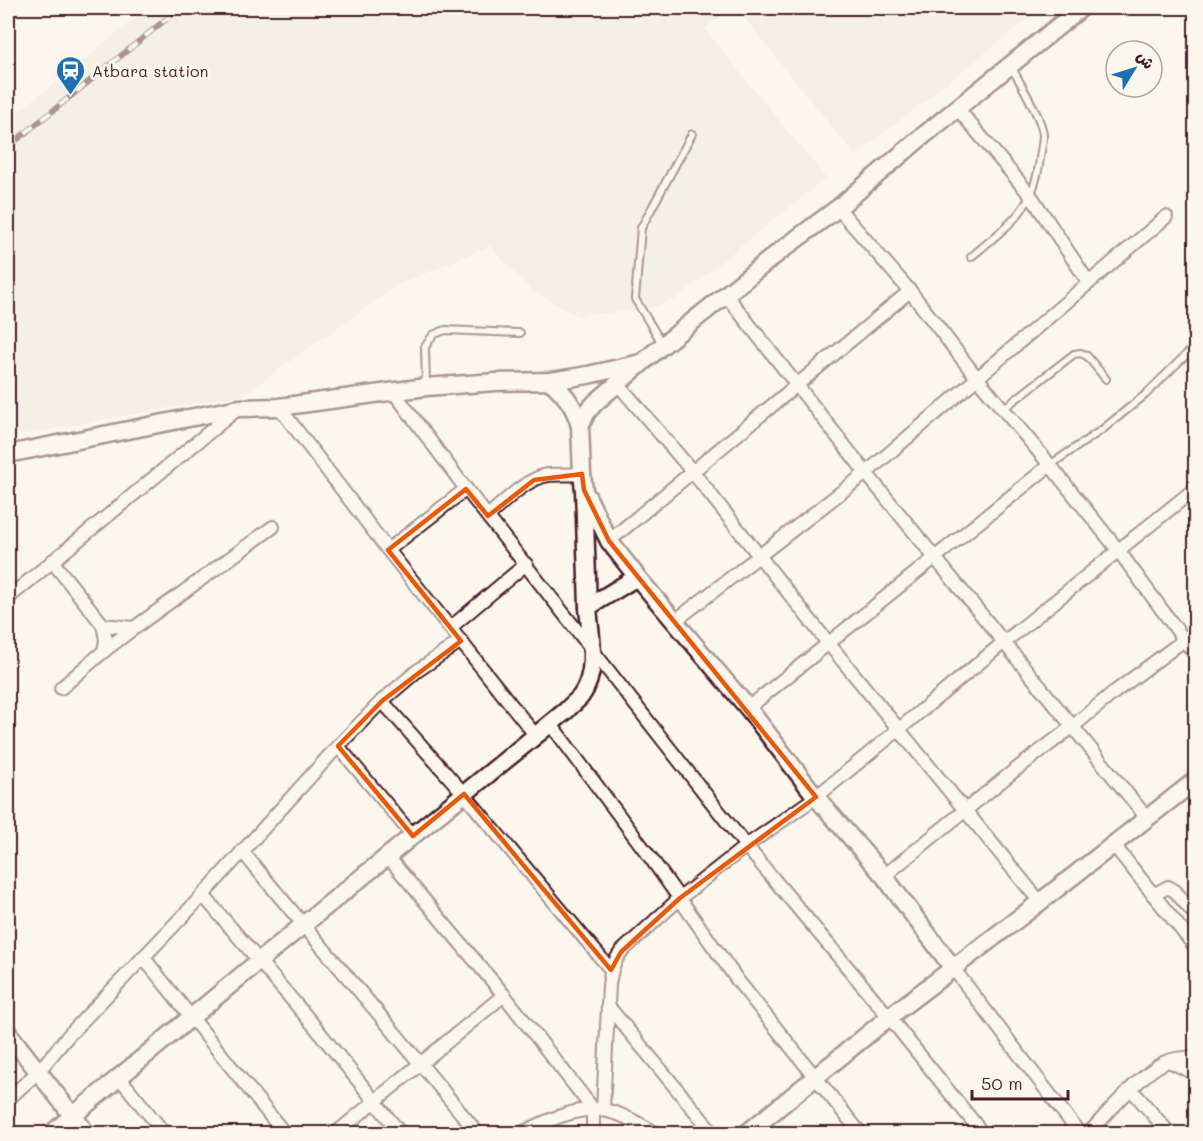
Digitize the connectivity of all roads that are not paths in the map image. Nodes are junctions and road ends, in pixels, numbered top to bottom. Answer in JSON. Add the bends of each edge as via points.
{"nodes":[{"id":1,"x":1081,"y":8,"type":"edge"},
{"id":2,"x":1010,"y":64,"type":"junction"},
{"id":3,"x":957,"y":108,"type":"junction"},
{"id":4,"x":692,"y":134,"type":"dead end"},
{"id":5,"x":1031,"y":196,"type":"junction"},
{"id":6,"x":838,"y":208,"type":"junction"},
{"id":7,"x":1166,"y":217,"type":"dead end"},
{"id":8,"x":971,"y":257,"type":"dead end"},
{"id":9,"x":1089,"y":283,"type":"junction"},
{"id":10,"x":910,"y":291,"type":"junction"},
{"id":11,"x":726,"y":295,"type":"junction"},
{"id":12,"x":520,"y":333,"type":"dead end"},
{"id":13,"x":663,"y":345,"type":"junction"},
{"id":14,"x":1196,"y":345,"type":"edge"},
{"id":15,"x":642,"y":363,"type":"junction"},
{"id":16,"x":977,"y":378,"type":"junction"},
{"id":17,"x":1106,"y":380,"type":"dead end"},
{"id":18,"x":550,"y":381,"type":"junction"},
{"id":19,"x":618,"y":384,"type":"junction"},
{"id":20,"x":797,"y":384,"type":"junction"},
{"id":21,"x":426,"y":387,"type":"junction"},
{"id":22,"x":393,"y":392,"type":"junction"},
{"id":23,"x":279,"y":407,"type":"junction"},
{"id":24,"x":239,"y":408,"type":"junction"},
{"id":25,"x":1003,"y":409,"type":"junction"},
{"id":26,"x":580,"y":426,"type":"junction"},
{"id":27,"x":8,"y":454,"type":"edge"},
{"id":28,"x":1050,"y":465,"type":"junction"},
{"id":29,"x":692,"y":471,"type":"junction"},
{"id":30,"x":866,"y":473,"type":"junction"},
{"id":31,"x":583,"y":482,"type":"junction"},
{"id":32,"x":1196,"y":488,"type":"edge"},
{"id":33,"x":466,"y":489,"type":"junction"},
{"id":34,"x":488,"y":516,"type":"junction"},
{"id":35,"x":273,"y":527,"type":"dead end"},
{"id":36,"x":609,"y":541,"type":"junction"},
{"id":37,"x":388,"y":550,"type":"junction"},
{"id":38,"x":1118,"y":550,"type":"junction"},
{"id":39,"x":758,"y":556,"type":"junction"},
{"id":40,"x":935,"y":558,"type":"junction"},
{"id":41,"x":52,"y":561,"type":"junction"},
{"id":42,"x":526,"y":564,"type":"junction"},
{"id":43,"x":637,"y":577,"type":"junction"},
{"id":44,"x":8,"y":598,"type":"edge"},
{"id":45,"x":588,"y":607,"type":"junction"},
{"id":46,"x":675,"y":621,"type":"junction"},
{"id":47,"x":103,"y":625,"type":"junction"},
{"id":48,"x":134,"y":628,"type":"junction"},
{"id":49,"x":450,"y":628,"type":"junction"},
{"id":50,"x":1196,"y":631,"type":"edge"},
{"id":51,"x":1184,"y":640,"type":"junction"},
{"id":52,"x":461,"y":641,"type":"junction"},
{"id":53,"x":1003,"y":643,"type":"junction"},
{"id":54,"x":829,"y":644,"type":"junction"},
{"id":55,"x":592,"y":650,"type":"junction"},
{"id":56,"x":104,"y":651,"type":"junction"},
{"id":57,"x":1196,"y":656,"type":"edge"},
{"id":58,"x":61,"y":688,"type":"dead end"},
{"id":59,"x":382,"y":701,"type":"junction"},
{"id":60,"x":748,"y":708,"type":"junction"},
{"id":61,"x":550,"y":723,"type":"junction"},
{"id":62,"x":1072,"y":728,"type":"junction"},
{"id":63,"x":898,"y":730,"type":"junction"},
{"id":64,"x":536,"y":736,"type":"junction"},
{"id":65,"x":338,"y":746,"type":"junction"},
{"id":66,"x":1196,"y":780,"type":"edge"},
{"id":67,"x":464,"y":794,"type":"junction"},
{"id":68,"x":816,"y":797,"type":"junction"},
{"id":69,"x":965,"y":811,"type":"junction"},
{"id":70,"x":1147,"y":818,"type":"junction"},
{"id":71,"x":413,"y":836,"type":"junction"},
{"id":72,"x":1113,"y":844,"type":"junction"},
{"id":73,"x":746,"y":846,"type":"junction"},
{"id":74,"x":242,"y":850,"type":"junction"},
{"id":75,"x":388,"y":857,"type":"junction"},
{"id":76,"x":884,"y":876,"type":"junction"},
{"id":77,"x":203,"y":895,"type":"junction"},
{"id":78,"x":1153,"y":895,"type":"junction"},
{"id":79,"x":680,"y":898,"type":"junction"},
{"id":80,"x":1040,"y":902,"type":"junction"},
{"id":81,"x":1196,"y":916,"type":"edge"},
{"id":82,"x":303,"y":925,"type":"junction"},
{"id":83,"x":1196,"y":948,"type":"edge"},
{"id":84,"x":144,"y":957,"type":"junction"},
{"id":85,"x":259,"y":961,"type":"junction"},
{"id":86,"x":953,"y":968,"type":"junction"},
{"id":87,"x":612,"y":970,"type":"junction"},
{"id":88,"x":504,"y":995,"type":"junction"},
{"id":89,"x":608,"y":1006,"type":"junction"},
{"id":90,"x":889,"y":1017,"type":"junction"},
{"id":91,"x":191,"y":1018,"type":"junction"},
{"id":92,"x":8,"y":1033,"type":"edge"},
{"id":93,"x":1196,"y":1057,"type":"edge"},
{"id":94,"x":1169,"y":1061,"type":"junction"},
{"id":95,"x":422,"y":1063,"type":"junction"},
{"id":96,"x":38,"y":1072,"type":"junction"},
{"id":97,"x":1196,"y":1074,"type":"edge"},
{"id":98,"x":119,"y":1077,"type":"junction"},
{"id":99,"x":816,"y":1077,"type":"junction"},
{"id":100,"x":1131,"y":1089,"type":"junction"},
{"id":101,"x":8,"y":1099,"type":"edge"},
{"id":102,"x":375,"y":1101,"type":"junction"},
{"id":103,"x":598,"y":1110,"type":"junction"},
{"id":104,"x":72,"y":1116,"type":"junction"},
{"id":105,"x":51,"y":1134,"type":"edge"},
{"id":106,"x":87,"y":1134,"type":"edge"},
{"id":107,"x":165,"y":1134,"type":"edge"},
{"id":108,"x":285,"y":1134,"type":"edge"},
{"id":109,"x":335,"y":1134,"type":"edge"},
{"id":110,"x":401,"y":1134,"type":"edge"},
{"id":111,"x":478,"y":1134,"type":"edge"},
{"id":112,"x":520,"y":1134,"type":"edge"},
{"id":113,"x":593,"y":1134,"type":"edge"},
{"id":114,"x":658,"y":1134,"type":"edge"},
{"id":115,"x":714,"y":1134,"type":"edge"},
{"id":116,"x":746,"y":1134,"type":"edge"},
{"id":117,"x":861,"y":1134,"type":"edge"},
{"id":118,"x":982,"y":1134,"type":"edge"},
{"id":119,"x":1080,"y":1134,"type":"edge"},
{"id":120,"x":1088,"y":1134,"type":"edge"},
{"id":121,"x":1170,"y":1134,"type":"edge"}],
"edges":[{"from":1,"to":2,"type":"main road"},
{"from":2,"to":3,"type":"main road"},
{"from":2,"to":5,"type":"lane","via":[[1043,134]]},
{"from":3,"to":5,"type":"street"},
{"from":3,"to":6,"type":"main road"},
{"from":4,"to":13,"type":"lane","via":[[641,228],[635,299]]},
{"from":5,"to":8,"type":"lane","via":[[1016,219]]},
{"from":5,"to":9,"type":"street"},
{"from":6,"to":10,"type":"street"},
{"from":6,"to":11,"type":"main road"},
{"from":7,"to":9,"type":"street"},
{"from":9,"to":16,"type":"street"},
{"from":10,"to":16,"type":"street"},
{"from":10,"to":20,"type":"street"},
{"from":11,"to":13,"type":"main road"},
{"from":11,"to":20,"type":"street"},
{"from":12,"to":21,"type":"lane","via":[[445,330],[433,335],[425,347]]},
{"from":13,"to":15,"type":"main road"},
{"from":14,"to":28,"type":"lane","via":[[1145,395]]},
{"from":15,"to":18,"type":"main road"},
{"from":15,"to":19,"type":"main road"},
{"from":16,"to":25,"type":"street"},
{"from":16,"to":30,"type":"street"},
{"from":17,"to":25,"type":"lane","via":[[1087,356],[1074,354]]},
{"from":18,"to":21,"type":"main road"},
{"from":18,"to":26,"type":"main road","via":[[566,395]]},
{"from":19,"to":26,"type":"main road","via":[[596,402]]},
{"from":19,"to":29,"type":"street"},
{"from":20,"to":29,"type":"street"},
{"from":20,"to":30,"type":"street"},
{"from":21,"to":22,"type":"main road"},
{"from":22,"to":23,"type":"main road"},
{"from":22,"to":33,"type":"street"},
{"from":23,"to":24,"type":"main road"},
{"from":23,"to":37,"type":"street"},
{"from":24,"to":27,"type":"main road"},
{"from":24,"to":41,"type":"street"},
{"from":25,"to":28,"type":"street"},
{"from":26,"to":31,"type":"main road"},
{"from":28,"to":38,"type":"street"},
{"from":28,"to":40,"type":"street"},
{"from":29,"to":36,"type":"street"},
{"from":29,"to":39,"type":"street"},
{"from":30,"to":39,"type":"street"},
{"from":30,"to":40,"type":"street"},
{"from":31,"to":34,"type":"street","via":[[546,475],[521,488]]},
{"from":31,"to":36,"type":"main road"},
{"from":31,"to":45,"type":"main road"},
{"from":32,"to":38,"type":"street"},
{"from":33,"to":34,"type":"street"},
{"from":33,"to":37,"type":"street"},
{"from":34,"to":42,"type":"street"},
{"from":35,"to":48,"type":"street"},
{"from":36,"to":43,"type":"main road"},
{"from":37,"to":49,"type":"street"},
{"from":38,"to":51,"type":"street"},
{"from":38,"to":53,"type":"street"},
{"from":39,"to":46,"type":"street"},
{"from":39,"to":54,"type":"street"},
{"from":40,"to":53,"type":"street"},
{"from":40,"to":54,"type":"street"},
{"from":41,"to":44,"type":"street"},
{"from":41,"to":47,"type":"street"},
{"from":42,"to":49,"type":"street"},
{"from":42,"to":55,"type":"street"},
{"from":43,"to":45,"type":"main road"},
{"from":43,"to":46,"type":"main road"},
{"from":45,"to":55,"type":"main road"},
{"from":46,"to":60,"type":"main road"},
{"from":47,"to":48,"type":"street"},
{"from":47,"to":56,"type":"street"},
{"from":48,"to":56,"type":"street"},
{"from":49,"to":52,"type":"street"},
{"from":50,"to":51,"type":"street"},
{"from":51,"to":57,"type":"street"},
{"from":51,"to":62,"type":"street"},
{"from":52,"to":59,"type":"street"},
{"from":52,"to":64,"type":"street"},
{"from":53,"to":62,"type":"street"},
{"from":53,"to":63,"type":"street"},
{"from":54,"to":60,"type":"street"},
{"from":54,"to":63,"type":"street"},
{"from":55,"to":61,"type":"main road","via":[[591,671],[581,696]]},
{"from":55,"to":73,"type":"street"},
{"from":56,"to":58,"type":"street"},
{"from":59,"to":65,"type":"street"},
{"from":59,"to":67,"type":"street"},
{"from":60,"to":68,"type":"main road"},
{"from":61,"to":64,"type":"main road"},
{"from":61,"to":79,"type":"street"},
{"from":62,"to":69,"type":"street"},
{"from":62,"to":70,"type":"street"},
{"from":63,"to":68,"type":"street"},
{"from":63,"to":69,"type":"street"},
{"from":64,"to":67,"type":"main road"},
{"from":65,"to":71,"type":"street"},
{"from":65,"to":74,"type":"street"},
{"from":66,"to":70,"type":"main road"},
{"from":67,"to":71,"type":"main road"},
{"from":67,"to":87,"type":"street"},
{"from":68,"to":73,"type":"street"},
{"from":68,"to":76,"type":"main road"},
{"from":69,"to":76,"type":"street"},
{"from":69,"to":80,"type":"street"},
{"from":70,"to":72,"type":"main road"},
{"from":71,"to":75,"type":"main road"},
{"from":72,"to":78,"type":"street"},
{"from":72,"to":80,"type":"main road"},
{"from":73,"to":79,"type":"street"},
{"from":73,"to":90,"type":"street"},
{"from":74,"to":77,"type":"street"},
{"from":74,"to":82,"type":"street"},
{"from":75,"to":82,"type":"main road"},
{"from":75,"to":88,"type":"street"},
{"from":76,"to":86,"type":"main road"},
{"from":77,"to":84,"type":"street"},
{"from":77,"to":85,"type":"street"},
{"from":78,"to":81,"type":"street","via":[[1168,887]]},
{"from":78,"to":83,"type":"street"},
{"from":79,"to":87,"type":"street","via":[[621,952]]},
{"from":79,"to":99,"type":"street","via":[[738,981]]},
{"from":80,"to":86,"type":"main road"},
{"from":82,"to":85,"type":"main road"},
{"from":82,"to":95,"type":"street"},
{"from":84,"to":91,"type":"street"},
{"from":84,"to":96,"type":"street"},
{"from":85,"to":91,"type":"main road"},
{"from":85,"to":102,"type":"street"},
{"from":86,"to":90,"type":"main road"},
{"from":86,"to":119,"type":"street"},
{"from":87,"to":89,"type":"street"},
{"from":88,"to":95,"type":"street"},
{"from":88,"to":103,"type":"street"},
{"from":89,"to":103,"type":"street"},
{"from":89,"to":115,"type":"street"},
{"from":90,"to":99,"type":"main road"},
{"from":90,"to":118,"type":"street"},
{"from":91,"to":98,"type":"main road"},
{"from":91,"to":108,"type":"street"},
{"from":92,"to":96,"type":"main road"},
{"from":93,"to":94,"type":"street"},
{"from":94,"to":97,"type":"street"},
{"from":94,"to":100,"type":"street"},
{"from":95,"to":102,"type":"street"},
{"from":95,"to":111,"type":"street"},
{"from":96,"to":101,"type":"street"},
{"from":96,"to":104,"type":"main road"},
{"from":98,"to":104,"type":"main road"},
{"from":98,"to":107,"type":"street"},
{"from":99,"to":116,"type":"main road"},
{"from":99,"to":117,"type":"street"},
{"from":100,"to":120,"type":"street"},
{"from":100,"to":121,"type":"street"},
{"from":102,"to":109,"type":"street"},
{"from":102,"to":110,"type":"street"},
{"from":103,"to":112,"type":"street","via":[[558,1118]]},
{"from":103,"to":113,"type":"street"},
{"from":103,"to":114,"type":"street"},
{"from":104,"to":105,"type":"main road"},
{"from":104,"to":106,"type":"main road"}]}
